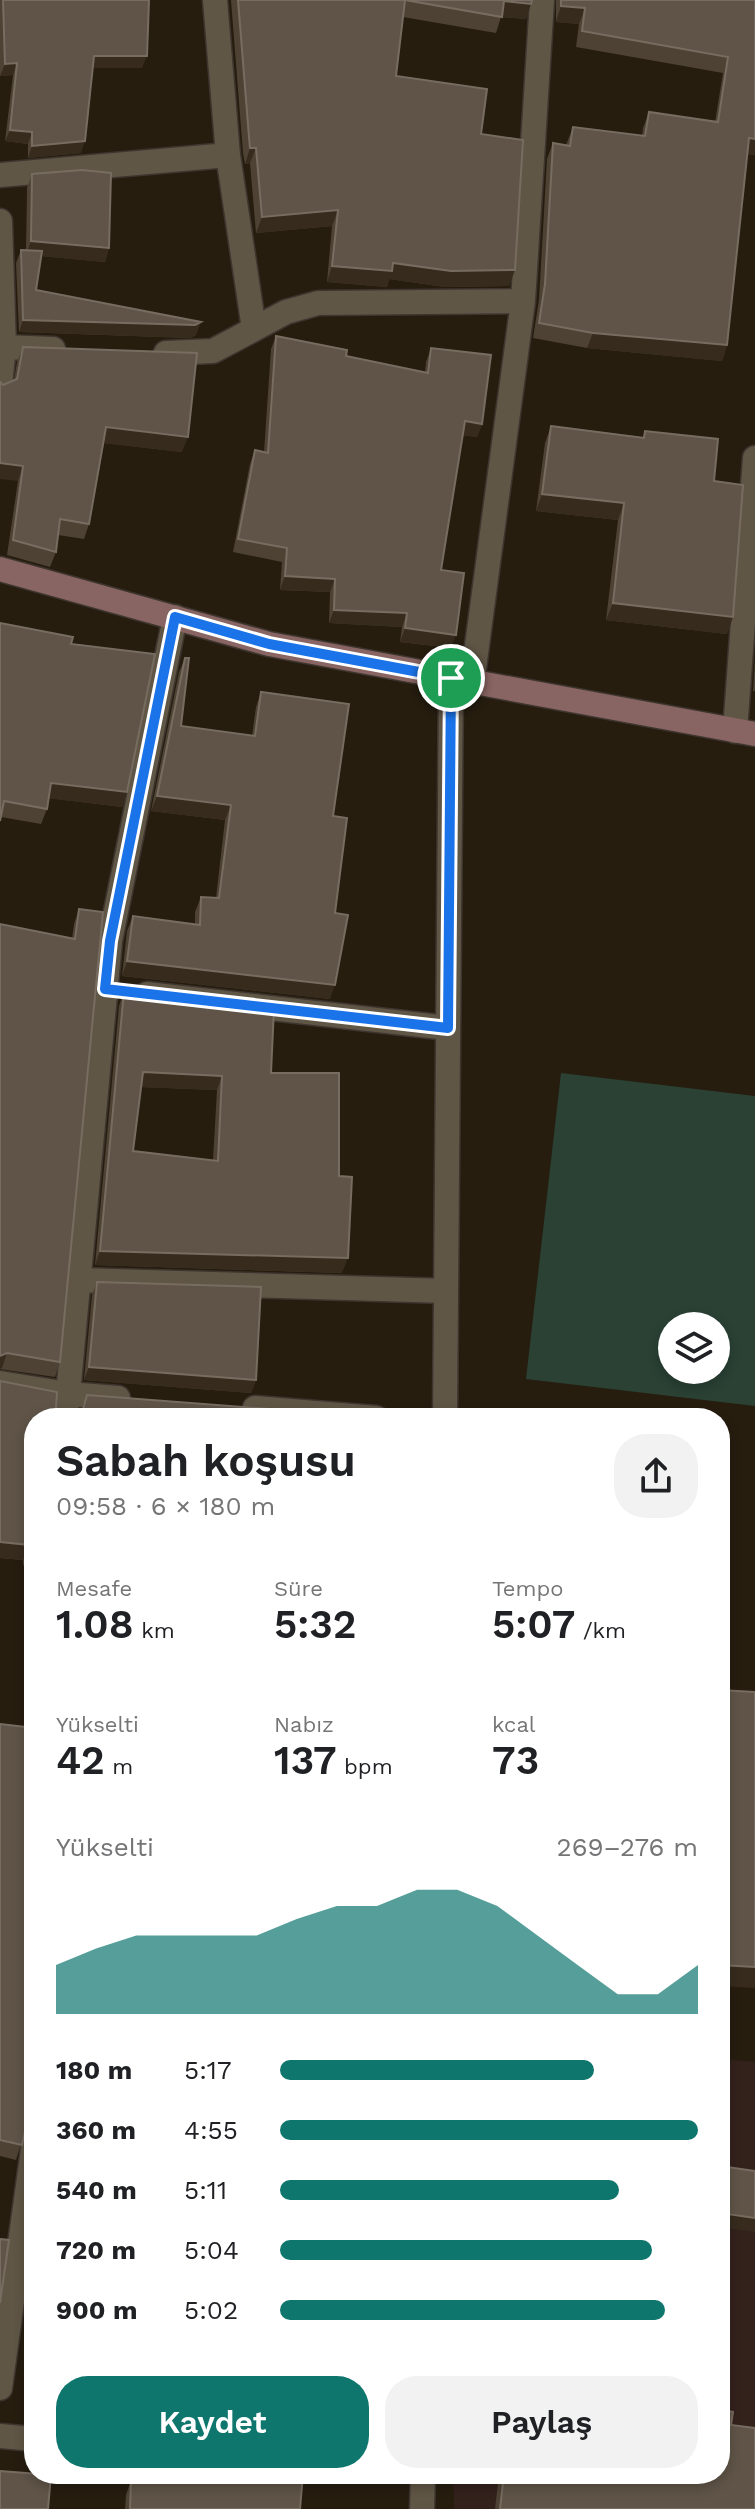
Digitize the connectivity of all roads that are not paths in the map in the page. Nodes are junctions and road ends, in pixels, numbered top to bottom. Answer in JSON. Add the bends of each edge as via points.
{"nodes":[{"id":1,"x":215,"y":0,"type":"edge"},
{"id":2,"x":542,"y":0,"type":"edge"},
{"id":3,"x":228,"y":155,"type":"junction"},
{"id":4,"x":0,"y":175,"type":"edge"},
{"id":5,"x":0,"y":221,"type":"edge"},
{"id":6,"x":523,"y":301,"type":"junction"},
{"id":7,"x":254,"y":329,"type":"junction"},
{"id":8,"x":4,"y":347,"type":"junction"},
{"id":9,"x":82,"y":350,"type":"edge"},
{"id":10,"x":144,"y":352,"type":"edge"},
{"id":11,"x":0,"y":385,"type":"edge"},
{"id":12,"x":755,"y":458,"type":"edge"},
{"id":13,"x":0,"y":569,"type":"edge"},
{"id":14,"x":175,"y":617,"type":"junction"},
{"id":15,"x":461,"y":681,"type":"junction"},
{"id":16,"x":745,"y":732,"type":"edge"},
{"id":17,"x":105,"y":989,"type":"junction"},
{"id":18,"x":448,"y":1028,"type":"junction"},
{"id":19,"x":79,"y":1280,"type":"junction"},
{"id":20,"x":446,"y":1291,"type":"junction"},
{"id":21,"x":0,"y":1383,"type":"edge"},
{"id":22,"x":145,"y":1400,"type":"edge"},
{"id":23,"x":67,"y":1406,"type":"edge"},
{"id":24,"x":237,"y":1407,"type":"edge"},
{"id":25,"x":250,"y":1408,"type":"edge"},
{"id":26,"x":445,"y":1408,"type":"edge"},
{"id":27,"x":24,"y":2241,"type":"edge"},
{"id":28,"x":0,"y":2388,"type":"edge"},
{"id":29,"x":0,"y":2436,"type":"edge"},
{"id":30,"x":24,"y":2438,"type":"edge"},
{"id":31,"x":423,"y":2484,"type":"edge"},
{"id":32,"x":422,"y":2509,"type":"edge"}],
"edges":[{"from":1,"to":3,"type":"street"},
{"from":2,"to":6,"type":"street"},
{"from":3,"to":4,"type":"street"},
{"from":3,"to":7,"type":"street"},
{"from":5,"to":8,"type":"street"},
{"from":6,"to":7,"type":"street","via":[[318,303]]},
{"from":6,"to":15,"type":"street"},
{"from":7,"to":10,"type":"street","via":[[213,351]]},
{"from":8,"to":9,"type":"street"},
{"from":8,"to":11,"type":"street"},
{"from":12,"to":16,"type":"street"},
{"from":13,"to":14,"type":"main road"},
{"from":14,"to":15,"type":"main road","via":[[269,644]]},
{"from":14,"to":17,"type":"street"},
{"from":15,"to":16,"type":"main road"},
{"from":15,"to":18,"type":"street"},
{"from":17,"to":18,"type":"street"},
{"from":17,"to":19,"type":"street"},
{"from":18,"to":20,"type":"street"},
{"from":19,"to":20,"type":"street"},
{"from":19,"to":23,"type":"street"},
{"from":20,"to":26,"type":"street"},
{"from":21,"to":23,"type":"street"},
{"from":22,"to":23,"type":"street"},
{"from":24,"to":25,"type":"street"},
{"from":27,"to":28,"type":"street"},
{"from":29,"to":30,"type":"street"},
{"from":31,"to":32,"type":"street"}]}
